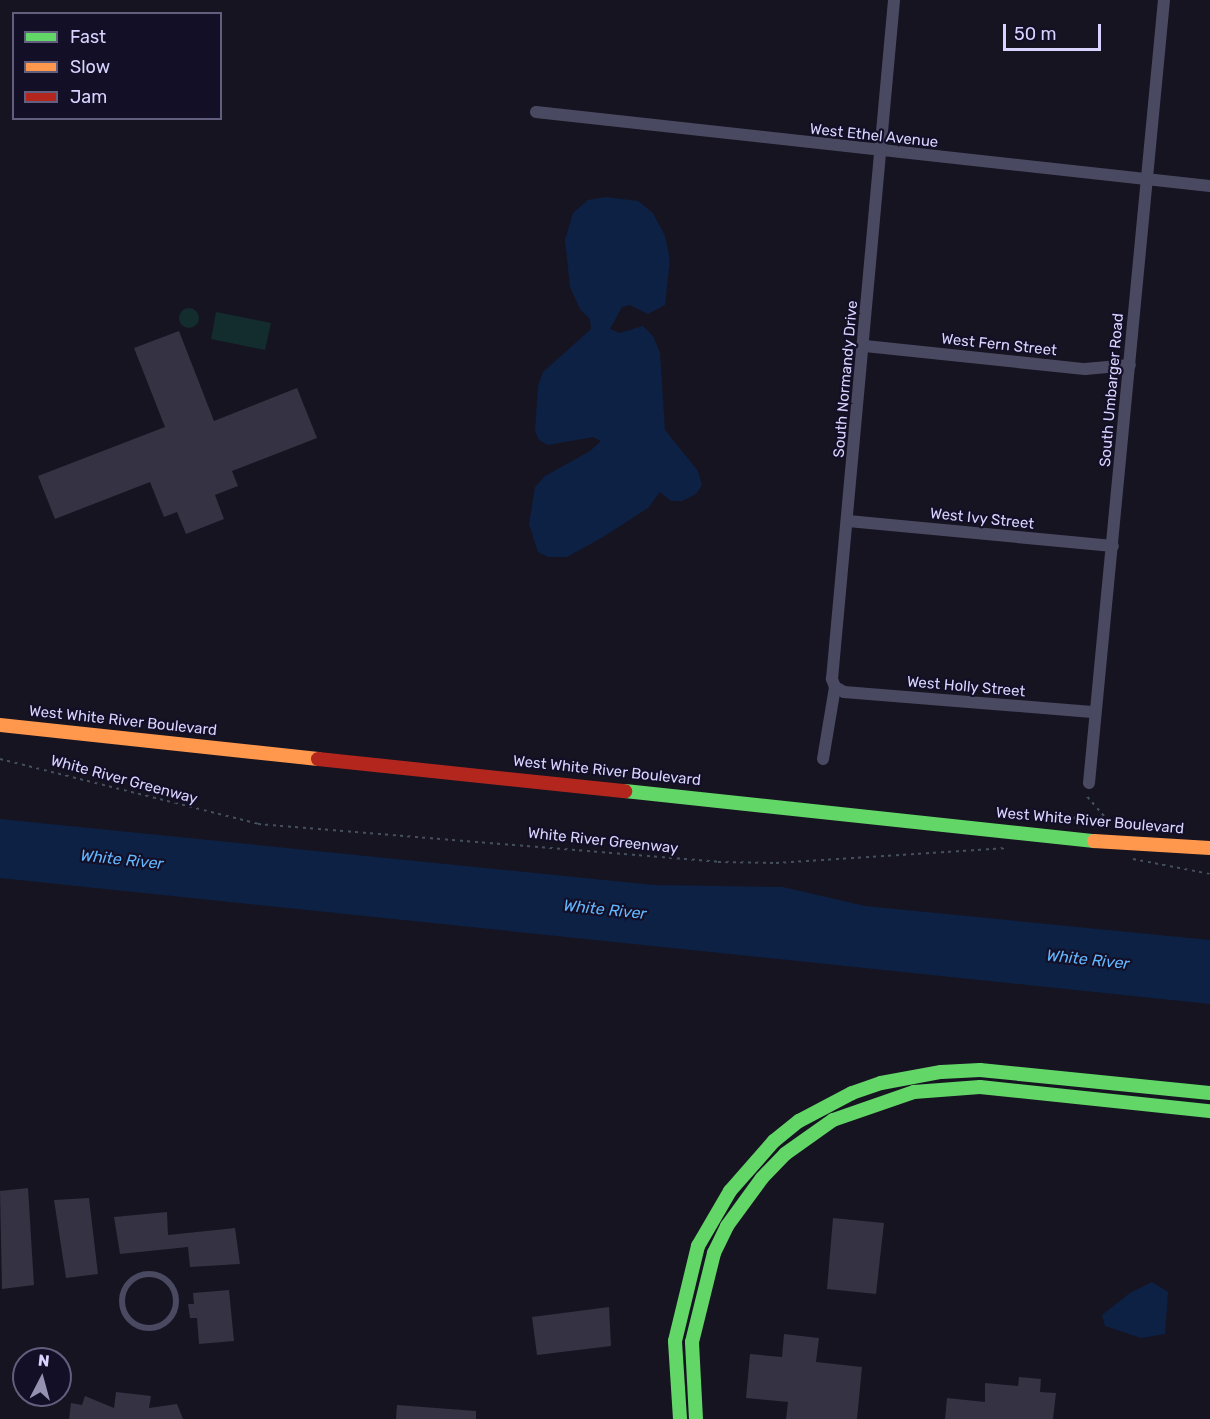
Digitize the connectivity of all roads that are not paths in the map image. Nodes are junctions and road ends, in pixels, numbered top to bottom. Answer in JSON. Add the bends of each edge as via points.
{"nodes":[{"id":1,"x":894,"y":0,"type":"edge"},
{"id":2,"x":1164,"y":0,"type":"edge"},
{"id":3,"x":536,"y":112,"type":"dead end"},
{"id":4,"x":881,"y":150,"type":"junction"},
{"id":5,"x":1147,"y":180,"type":"junction"},
{"id":6,"x":1210,"y":186,"type":"edge"},
{"id":7,"x":865,"y":346,"type":"junction"},
{"id":8,"x":1130,"y":366,"type":"junction"},
{"id":9,"x":848,"y":521,"type":"junction"},
{"id":10,"x":1113,"y":546,"type":"junction"},
{"id":11,"x":835,"y":687,"type":"junction"},
{"id":12,"x":1095,"y":712,"type":"junction"},
{"id":13,"x":0,"y":725,"type":"edge"},
{"id":14,"x":823,"y":759,"type":"dead end"},
{"id":15,"x":1089,"y":783,"type":"road end"},
{"id":16,"x":1210,"y":848,"type":"edge"},
{"id":17,"x":1210,"y":1094,"type":"edge"},
{"id":18,"x":1210,"y":1111,"type":"edge"},
{"id":19,"x":122,"y":1294,"type":"joint"},
{"id":20,"x":680,"y":1419,"type":"edge"},
{"id":21,"x":696,"y":1419,"type":"edge"}],
"edges":[{"from":1,"to":4,"type":"street","name":"South Normandy Drive"},
{"from":2,"to":5,"type":"street","name":"South Umbarger Road"},
{"from":3,"to":4,"type":"street","name":"West Ethel Avenue"},
{"from":4,"to":5,"type":"street","name":"West Ethel Avenue"},
{"from":4,"to":7,"type":"street","name":"South Normandy Drive"},
{"from":5,"to":6,"type":"street","name":"West Ethel Avenue"},
{"from":5,"to":8,"type":"street","name":"South Umbarger Road"},
{"from":7,"to":8,"type":"street","name":"West Fern Street","via":[[1085,369]]},
{"from":7,"to":9,"type":"street","name":"South Normandy Drive"},
{"from":8,"to":10,"type":"street","name":"South Umbarger Road"},
{"from":9,"to":10,"type":"street","name":"West Ivy Street"},
{"from":9,"to":11,"type":"street","name":"South Normandy Drive","via":[[832,679]]},
{"from":10,"to":12,"type":"street","name":"South Umbarger Road"},
{"from":11,"to":12,"type":"street","name":"West Holly Street","via":[[844,692]]},
{"from":11,"to":14,"type":"street","name":"South Normandy Drive"},
{"from":12,"to":15,"type":"street","name":"South Umbarger Road"},
{"from":13,"to":16,"type":"main road","name":"West White River Boulevard","via":[[1084,840]]},
{"from":17,"to":20,"type":"main road","via":[[980,1070],[931,1073],[881,1083],[816,1111],[774,1141],[749,1167],[713,1218],[699,1246],[675,1341]]},
{"from":18,"to":21,"type":"main road","via":[[980,1087],[895,1096],[833,1120],[785,1154],[762,1178],[733,1217],[714,1252],[692,1342]]},
{"from":19,"to":19,"type":"lane","via":[[123,1312],[143,1328],[160,1326],[176,1305],[172,1288],[159,1276],[150,1274],[132,1279]]}]}
